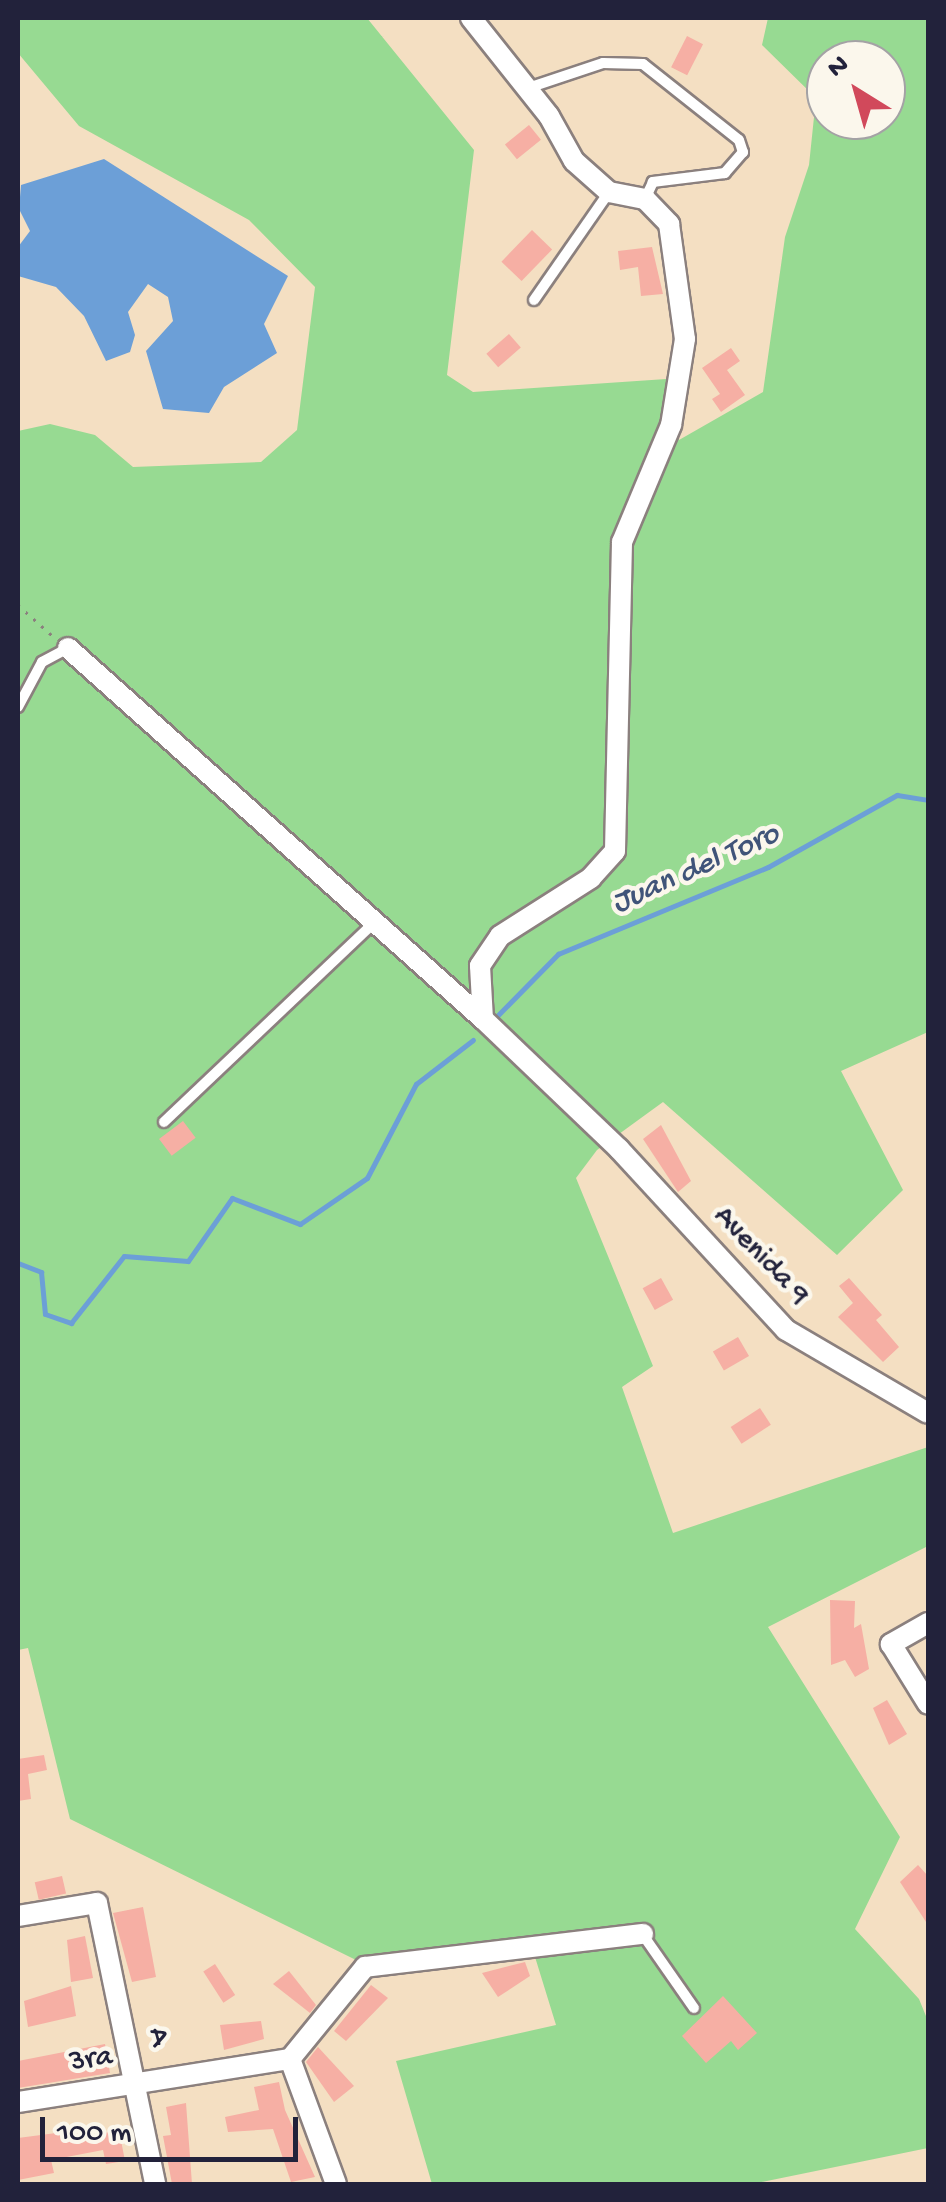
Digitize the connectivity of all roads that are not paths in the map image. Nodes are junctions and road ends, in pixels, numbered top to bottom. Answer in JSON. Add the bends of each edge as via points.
{"nodes":[{"id":1,"x":471,"y":18,"type":"edge"},
{"id":2,"x":528,"y":88,"type":"junction"},
{"id":3,"x":609,"y":192,"type":"junction"},
{"id":4,"x":645,"y":199,"type":"junction"},
{"id":5,"x":534,"y":300,"type":"dead end"},
{"id":6,"x":68,"y":648,"type":"joint"},
{"id":7,"x":18,"y":707,"type":"edge"},
{"id":8,"x":374,"y":922,"type":"junction"},
{"id":9,"x":483,"y":1019,"type":"junction"},
{"id":10,"x":164,"y":1122,"type":"dead end"},
{"id":11,"x":928,"y":1413,"type":"edge"},
{"id":12,"x":928,"y":1623,"type":"edge"},
{"id":13,"x":928,"y":1704,"type":"edge"},
{"id":14,"x":18,"y":1916,"type":"edge"},
{"id":15,"x":643,"y":1934,"type":"joint"},
{"id":16,"x":694,"y":2008,"type":"dead end"},
{"id":17,"x":290,"y":2059,"type":"junction"},
{"id":18,"x":136,"y":2085,"type":"junction"},
{"id":19,"x":18,"y":2102,"type":"edge"},
{"id":20,"x":155,"y":2184,"type":"edge"},
{"id":21,"x":336,"y":2184,"type":"edge"}],
"edges":[{"from":1,"to":2,"type":"street"},
{"from":2,"to":3,"type":"street","via":[[574,161]]},
{"from":2,"to":4,"type":"lane","via":[[603,63],[643,64],[739,140],[744,152],[725,173],[653,182]]},
{"from":3,"to":4,"type":"street"},
{"from":3,"to":5,"type":"lane"},
{"from":4,"to":9,"type":"street","via":[[669,224],[685,340],[671,424],[622,542],[616,852],[591,878],[500,936],[480,966]]},
{"from":6,"to":7,"type":"lane","via":[[42,662]]},
{"from":6,"to":8,"type":"street","name":"Avenida 9"},
{"from":8,"to":9,"type":"street","name":"Avenida 9"},
{"from":8,"to":10,"type":"lane"},
{"from":9,"to":11,"type":"street","name":"Avenida 9","via":[[618,1149],[786,1330]]},
{"from":12,"to":13,"type":"street","via":[[891,1644]]},
{"from":14,"to":18,"type":"street","name":"A","via":[[97,1903]]},
{"from":15,"to":16,"type":"lane"},
{"from":15,"to":17,"type":"street","via":[[365,1967]]},
{"from":17,"to":18,"type":"street","name":"3ra"},
{"from":17,"to":21,"type":"street"},
{"from":18,"to":19,"type":"street","name":"3ra"},
{"from":18,"to":20,"type":"street","name":"A"}]}
